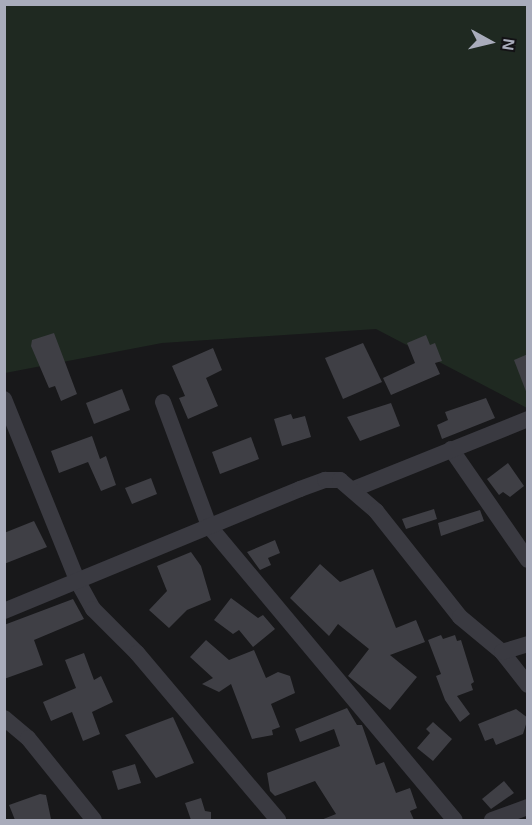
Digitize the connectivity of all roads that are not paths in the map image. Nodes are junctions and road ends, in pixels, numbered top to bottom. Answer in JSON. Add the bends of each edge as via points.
{"nodes":[{"id":1,"x":4,"y":399,"type":"edge"},
{"id":2,"x":163,"y":402,"type":"dead end"},
{"id":3,"x":528,"y":419,"type":"edge"},
{"id":4,"x":451,"y":449,"type":"junction"},
{"id":5,"x":354,"y":489,"type":"junction"},
{"id":6,"x":209,"y":526,"type":"junction"},
{"id":7,"x":528,"y":560,"type":"edge"},
{"id":8,"x":78,"y":582,"type":"junction"},
{"id":9,"x":4,"y":611,"type":"edge"},
{"id":10,"x":528,"y":644,"type":"edge"},
{"id":11,"x":502,"y":652,"type":"junction"},
{"id":12,"x":528,"y":685,"type":"edge"},
{"id":13,"x":4,"y":718,"type":"edge"},
{"id":14,"x":528,"y":807,"type":"edge"},
{"id":15,"x":94,"y":820,"type":"edge"},
{"id":16,"x":278,"y":820,"type":"edge"},
{"id":17,"x":455,"y":820,"type":"edge"},
{"id":18,"x":492,"y":820,"type":"edge"}],
"edges":[{"from":1,"to":8,"type":"street"},
{"from":2,"to":6,"type":"street"},
{"from":3,"to":4,"type":"street"},
{"from":4,"to":5,"type":"street"},
{"from":4,"to":7,"type":"street"},
{"from":5,"to":6,"type":"street","via":[[340,480],[325,480]]},
{"from":5,"to":11,"type":"street","via":[[460,617]]},
{"from":6,"to":8,"type":"street"},
{"from":6,"to":17,"type":"street"},
{"from":8,"to":9,"type":"street"},
{"from":8,"to":16,"type":"street","via":[[93,609],[137,653]]},
{"from":10,"to":11,"type":"street"},
{"from":11,"to":12,"type":"street"},
{"from":13,"to":15,"type":"street","via":[[28,738]]},
{"from":14,"to":18,"type":"street"}]}
